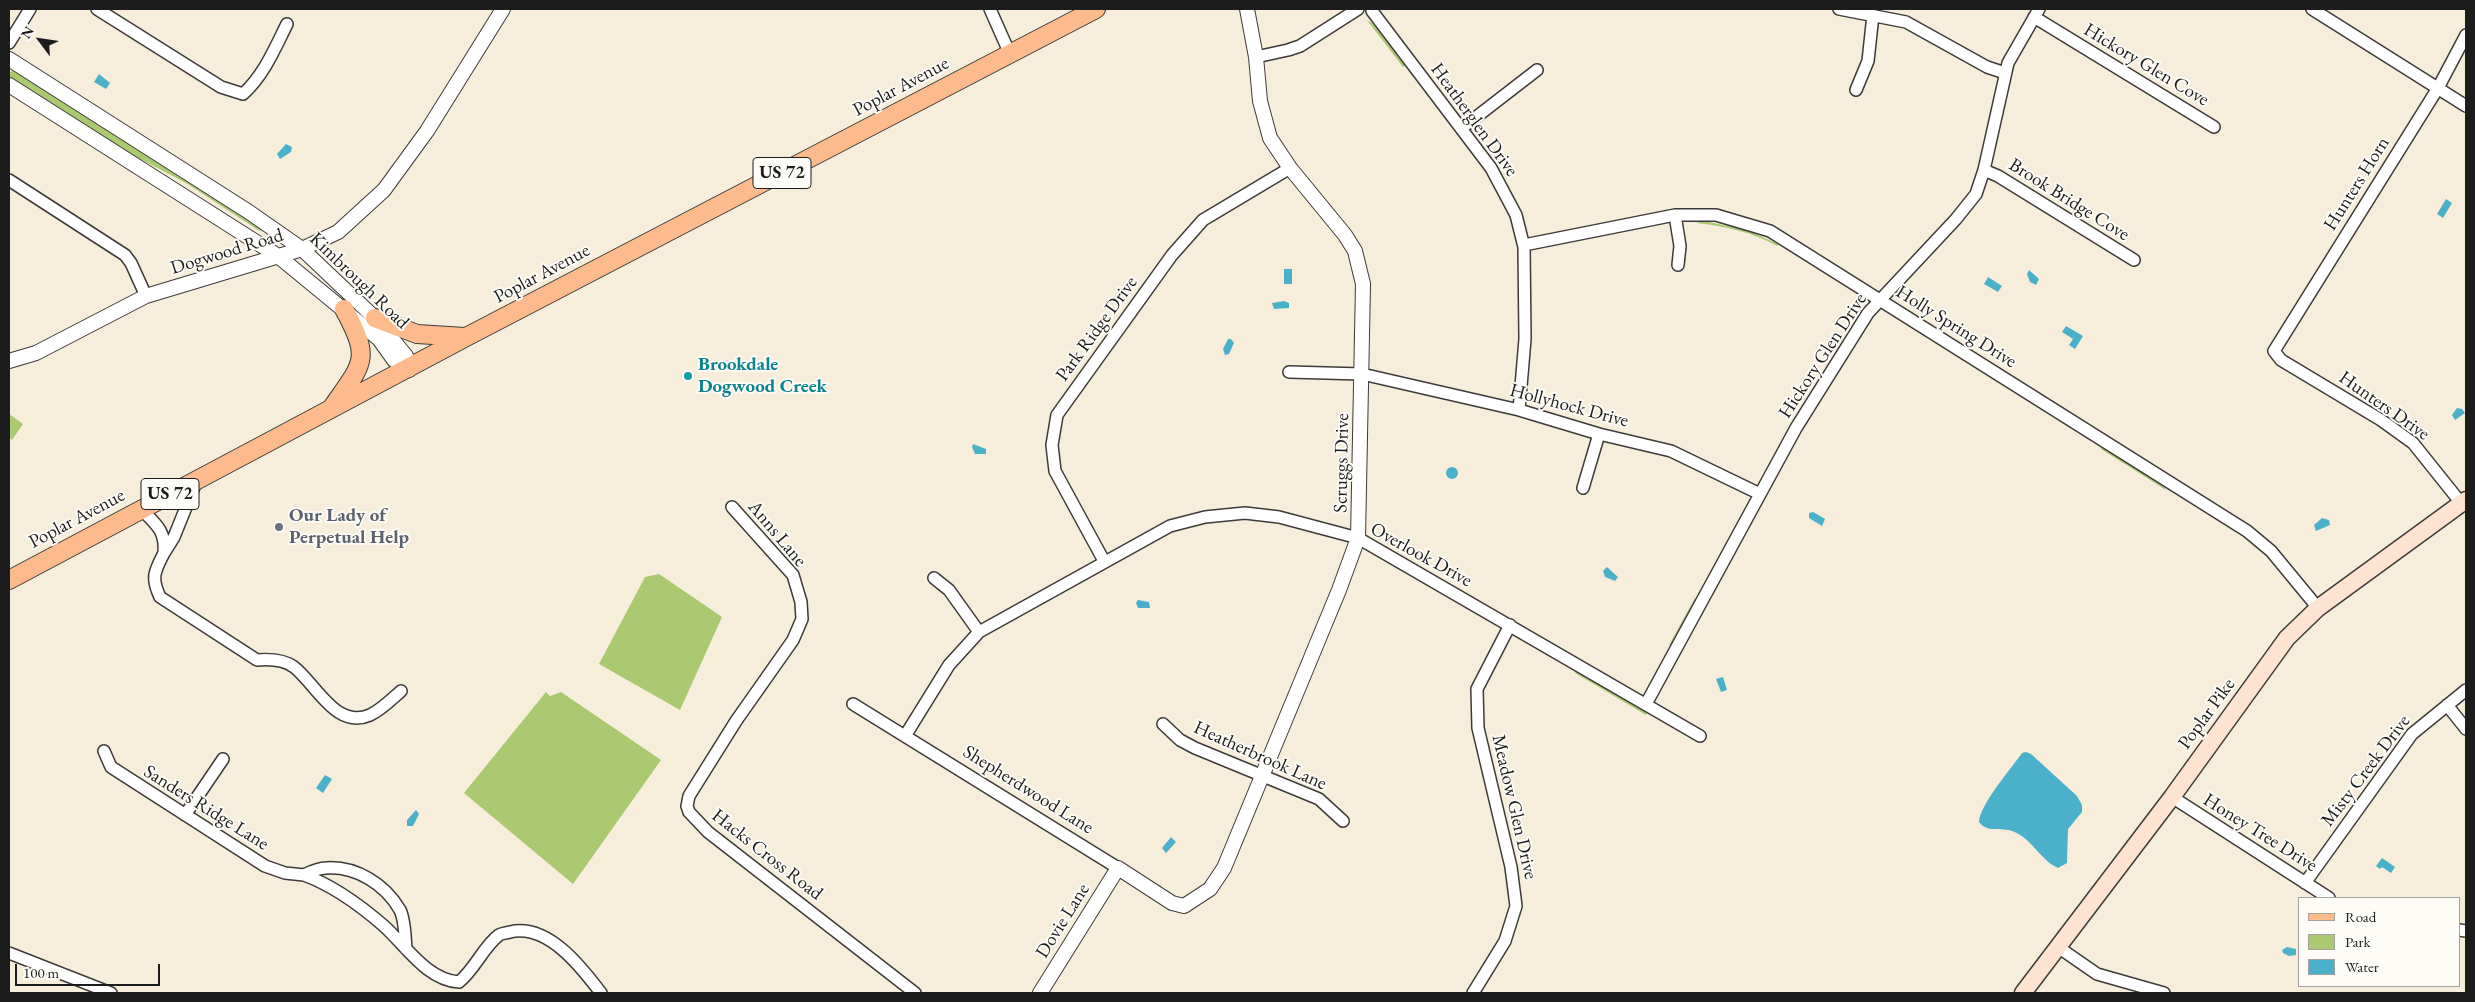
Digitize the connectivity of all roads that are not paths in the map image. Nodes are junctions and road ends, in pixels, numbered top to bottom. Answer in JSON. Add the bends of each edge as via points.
{"nodes":[{"id":1,"x":30,"y":9,"type":"edge"},
{"id":2,"x":97,"y":9,"type":"edge"},
{"id":3,"x":503,"y":9,"type":"edge"},
{"id":4,"x":990,"y":9,"type":"edge"},
{"id":5,"x":1096,"y":9,"type":"edge"},
{"id":6,"x":1247,"y":9,"type":"edge"},
{"id":7,"x":1358,"y":9,"type":"edge"},
{"id":8,"x":1839,"y":9,"type":"edge"},
{"id":9,"x":2312,"y":9,"type":"edge"},
{"id":10,"x":1371,"y":10,"type":"edge"},
{"id":11,"x":2037,"y":13,"type":"edge"},
{"id":12,"x":1873,"y":15,"type":"junction"},
{"id":13,"x":287,"y":24,"type":"dead end"},
{"id":14,"x":2466,"y":35,"type":"edge"},
{"id":15,"x":9,"y":43,"type":"edge"},
{"id":16,"x":1010,"y":54,"type":"junction"},
{"id":17,"x":1256,"y":57,"type":"junction"},
{"id":18,"x":9,"y":59,"type":"edge"},
{"id":19,"x":1537,"y":70,"type":"dead end"},
{"id":20,"x":2005,"y":73,"type":"junction"},
{"id":21,"x":9,"y":85,"type":"edge"},
{"id":22,"x":2438,"y":88,"type":"junction"},
{"id":23,"x":1856,"y":90,"type":"dead end"},
{"id":24,"x":2466,"y":106,"type":"edge"},
{"id":25,"x":2214,"y":127,"type":"dead end"},
{"id":26,"x":1462,"y":128,"type":"junction"},
{"id":27,"x":1290,"y":168,"type":"junction"},
{"id":28,"x":1984,"y":170,"type":"junction"},
{"id":29,"x":9,"y":180,"type":"edge"},
{"id":30,"x":1675,"y":215,"type":"junction"},
{"id":31,"x":1524,"y":245,"type":"junction"},
{"id":32,"x":302,"y":250,"type":"junction"},
{"id":33,"x":278,"y":256,"type":"junction"},
{"id":34,"x":2134,"y":260,"type":"dead end"},
{"id":35,"x":1678,"y":265,"type":"dead end"},
{"id":36,"x":146,"y":296,"type":"junction"},
{"id":37,"x":1880,"y":299,"type":"junction"},
{"id":38,"x":344,"y":309,"type":"junction"},
{"id":39,"x":375,"y":318,"type":"junction"},
{"id":40,"x":468,"y":336,"type":"junction"},
{"id":41,"x":2274,"y":351,"type":"joint"},
{"id":42,"x":9,"y":361,"type":"edge"},
{"id":43,"x":409,"y":370,"type":"junction"},
{"id":44,"x":1289,"y":372,"type":"dead end"},
{"id":45,"x":1362,"y":374,"type":"junction"},
{"id":46,"x":331,"y":408,"type":"junction"},
{"id":47,"x":1519,"y":410,"type":"junction"},
{"id":48,"x":1598,"y":434,"type":"junction"},
{"id":49,"x":197,"y":479,"type":"junction"},
{"id":50,"x":1584,"y":488,"type":"dead end"},
{"id":51,"x":1760,"y":494,"type":"junction"},
{"id":52,"x":2464,"y":501,"type":"edge"},
{"id":53,"x":732,"y":507,"type":"dead end"},
{"id":54,"x":141,"y":509,"type":"junction"},
{"id":55,"x":1358,"y":538,"type":"junction"},
{"id":56,"x":164,"y":553,"type":"junction"},
{"id":57,"x":1104,"y":561,"type":"junction"},
{"id":58,"x":934,"y":578,"type":"dead end"},
{"id":59,"x":9,"y":580,"type":"edge"},
{"id":60,"x":2318,"y":608,"type":"junction"},
{"id":61,"x":1510,"y":625,"type":"junction"},
{"id":62,"x":979,"y":632,"type":"junction"},
{"id":63,"x":793,"y":640,"type":"joint"},
{"id":64,"x":2466,"y":690,"type":"edge"},
{"id":65,"x":401,"y":691,"type":"dead end"},
{"id":66,"x":853,"y":704,"type":"dead end"},
{"id":67,"x":1646,"y":704,"type":"junction"},
{"id":68,"x":2447,"y":705,"type":"junction"},
{"id":69,"x":1163,"y":724,"type":"dead end"},
{"id":70,"x":2466,"y":730,"type":"edge"},
{"id":71,"x":905,"y":736,"type":"junction"},
{"id":72,"x":1700,"y":736,"type":"dead end"},
{"id":73,"x":104,"y":750,"type":"dead end"},
{"id":74,"x":223,"y":759,"type":"dead end"},
{"id":75,"x":1263,"y":774,"type":"junction"},
{"id":76,"x":2172,"y":797,"type":"junction"},
{"id":77,"x":186,"y":815,"type":"junction"},
{"id":78,"x":1343,"y":820,"type":"dead end"},
{"id":79,"x":1118,"y":868,"type":"junction"},
{"id":80,"x":304,"y":875,"type":"junction"},
{"id":81,"x":2306,"y":883,"type":"junction"},
{"id":82,"x":2327,"y":897,"type":"edge"},
{"id":83,"x":1184,"y":906,"type":"joint"},
{"id":84,"x":2058,"y":947,"type":"junction"},
{"id":85,"x":406,"y":948,"type":"junction"},
{"id":86,"x":9,"y":953,"type":"edge"},
{"id":87,"x":111,"y":993,"type":"edge"},
{"id":88,"x":601,"y":993,"type":"edge"},
{"id":89,"x":915,"y":993,"type":"edge"},
{"id":90,"x":1040,"y":993,"type":"edge"},
{"id":91,"x":1473,"y":993,"type":"edge"},
{"id":92,"x":2023,"y":993,"type":"edge"},
{"id":93,"x":2164,"y":993,"type":"edge"}],
"edges":[{"from":1,"to":15,"type":"street"},
{"from":2,"to":13,"type":"street","via":[[221,87],[243,94],[266,65]]},
{"from":3,"to":32,"type":"street","name":"Dogwood Road","via":[[427,131],[384,190],[338,232]]},
{"from":4,"to":16,"type":"street"},
{"from":5,"to":16,"type":"main road","name":"Poplar Avenue","number":"US 72"},
{"from":6,"to":17,"type":"street","name":"Scruggs Drive"},
{"from":7,"to":17,"type":"street","via":[[1300,46]]},
{"from":8,"to":12,"type":"street"},
{"from":9,"to":22,"type":"street"},
{"from":10,"to":26,"type":"street","name":"Heatherglen Drive"},
{"from":11,"to":20,"type":"street","name":"Hickory Glen Drive","via":[[2012,53]]},
{"from":11,"to":25,"type":"street","name":"Hickory Glen Cove"},
{"from":12,"to":20,"type":"street","via":[[1906,22]]},
{"from":12,"to":23,"type":"street","via":[[1868,61]]},
{"from":14,"to":22,"type":"street","name":"Hunters Horn"},
{"from":16,"to":40,"type":"main road","name":"Poplar Avenue","number":"US 72"},
{"from":17,"to":27,"type":"street","name":"Scruggs Drive","via":[[1260,101],[1270,138]]},
{"from":18,"to":32,"type":"street","name":"Kimbrough Road","via":[[249,212]]},
{"from":19,"to":26,"type":"street"},
{"from":20,"to":28,"type":"street","name":"Hickory Glen Drive"},
{"from":21,"to":33,"type":"street","name":"Kimbrough Road"},
{"from":22,"to":24,"type":"street"},
{"from":22,"to":41,"type":"street","name":"Hunters Horn"},
{"from":26,"to":31,"type":"street","name":"Heatherglen Drive","via":[[1506,192]]},
{"from":27,"to":45,"type":"street","name":"Scruggs Drive","via":[[1355,251],[1363,284]]},
{"from":27,"to":57,"type":"street","name":"Park Ridge Drive","via":[[1203,220],[1172,255],[1057,415],[1052,445],[1055,472]]},
{"from":28,"to":34,"type":"street","name":"Brook Bridge Cove"},
{"from":28,"to":37,"type":"street","name":"Hickory Glen Drive","via":[[1976,194],[1965,209]]},
{"from":29,"to":36,"type":"street","via":[[125,255]]},
{"from":30,"to":31,"type":"street","name":"Holly Spring Drive"},
{"from":30,"to":35,"type":"street","via":[[1680,246]]},
{"from":30,"to":37,"type":"street","name":"Holly Spring Drive","via":[[1716,215],[1770,231]]},
{"from":31,"to":47,"type":"street","name":"Heatherglen Drive","via":[[1525,339]]},
{"from":32,"to":33,"type":"street","name":"Dogwood Road"},
{"from":32,"to":39,"type":"street","name":"Kimbrough Road"},
{"from":33,"to":36,"type":"street","name":"Dogwood Road"},
{"from":33,"to":38,"type":"street","name":"Kimbrough Road"},
{"from":36,"to":42,"type":"street","name":"Dogwood Road","via":[[36,353]]},
{"from":37,"to":51,"type":"street","name":"Hickory Glen Drive","via":[[1808,409]]},
{"from":37,"to":60,"type":"street","name":"Holly Spring Drive","via":[[2247,531],[2271,551]]},
{"from":38,"to":43,"type":"street","name":"Kimbrough Road","via":[[379,339],[394,360]]},
{"from":38,"to":46,"type":"main road","via":[[362,350],[359,366]]},
{"from":39,"to":40,"type":"main road","via":[[417,334]]},
{"from":39,"to":43,"type":"street","name":"Kimbrough Road","via":[[406,356]]},
{"from":40,"to":43,"type":"main road","name":"Poplar Avenue","number":"US 72"},
{"from":41,"to":52,"type":"street","name":"Hunters Drive","via":[[2281,360],[2413,443]]},
{"from":43,"to":46,"type":"main road","name":"Poplar Avenue","number":"US 72"},
{"from":44,"to":45,"type":"street","name":"Hollyhock Drive"},
{"from":45,"to":47,"type":"street","name":"Hollyhock Drive"},
{"from":45,"to":55,"type":"street","name":"Scruggs Drive"},
{"from":46,"to":49,"type":"main road","name":"Poplar Avenue","number":"US 72"},
{"from":47,"to":48,"type":"street","name":"Hollyhock Drive"},
{"from":48,"to":50,"type":"street"},
{"from":48,"to":51,"type":"street","name":"Hollyhock Drive","via":[[1670,452]]},
{"from":49,"to":54,"type":"main road","name":"Poplar Avenue","number":"US 72"},
{"from":49,"to":56,"type":"street","via":[[174,537]]},
{"from":51,"to":67,"type":"street","name":"Hickory Glen Drive"},
{"from":52,"to":60,"type":"main road","name":"Poplar Pike"},
{"from":53,"to":63,"type":"street","name":"Anns Lane","via":[[793,575],[802,611]]},
{"from":54,"to":56,"type":"street","via":[[159,528],[165,540]]},
{"from":54,"to":59,"type":"main road","name":"Poplar Avenue","number":"US 72"},
{"from":55,"to":57,"type":"street","name":"Overlook Drive","via":[[1279,517],[1235,513],[1170,526]]},
{"from":55,"to":61,"type":"street","name":"Overlook Drive"},
{"from":55,"to":75,"type":"street","name":"Scruggs Drive"},
{"from":56,"to":65,"type":"street","via":[[153,582],[160,597],[257,660],[276,660],[294,668],[340,714],[368,716]]},
{"from":57,"to":62,"type":"street","name":"Overlook Drive"},
{"from":58,"to":62,"type":"street","via":[[949,590]]},
{"from":60,"to":76,"type":"main road","name":"Poplar Pike","via":[[2282,644]]},
{"from":61,"to":67,"type":"street","name":"Overlook Drive"},
{"from":61,"to":91,"type":"street","name":"Meadow Glen Drive","via":[[1477,689],[1478,728],[1511,866],[1516,906],[1505,940]]},
{"from":62,"to":71,"type":"street","name":"Overlook Drive","via":[[949,665]]},
{"from":63,"to":89,"type":"street","name":"Hacks Cross Road","via":[[694,788],[688,800],[688,812],[708,832]]},
{"from":64,"to":68,"type":"street","name":"Misty Creek Drive"},
{"from":66,"to":71,"type":"street","name":"Shepherdwood Lane"},
{"from":67,"to":72,"type":"street","name":"Overlook Drive"},
{"from":68,"to":70,"type":"street"},
{"from":68,"to":81,"type":"street","name":"Misty Creek Drive","via":[[2404,744]]},
{"from":69,"to":75,"type":"street","name":"Heatherbrook Lane","via":[[1180,740]]},
{"from":71,"to":79,"type":"street","name":"Shepherdwood Lane"},
{"from":73,"to":77,"type":"street","name":"Sanders Ridge Lane","via":[[111,767]]},
{"from":74,"to":77,"type":"street"},
{"from":75,"to":78,"type":"street","name":"Heatherbrook Lane","via":[[1319,799]]},
{"from":75,"to":83,"type":"street","name":"Scruggs Drive","via":[[1224,868],[1210,889]]},
{"from":76,"to":81,"type":"street","name":"Honey Tree Drive"},
{"from":76,"to":84,"type":"main road","name":"Poplar Pike"},
{"from":77,"to":80,"type":"street","name":"Sanders Ridge Lane","via":[[265,866]]},
{"from":79,"to":83,"type":"street","name":"Shepherdwood Lane","via":[[1172,903]]},
{"from":79,"to":90,"type":"street","name":"Dovie Lane"},
{"from":80,"to":85,"type":"street","name":"Sanders Ridge Lane","via":[[316,879],[365,911]]},
{"from":80,"to":85,"type":"street","name":"Sanders Ridge Lane","via":[[324,867],[347,869],[368,877],[386,891],[401,912]]},
{"from":81,"to":82,"type":"street","name":"Honey Tree Drive"},
{"from":84,"to":92,"type":"main road","name":"Poplar Pike"},
{"from":84,"to":93,"type":"street","via":[[2097,974]]},
{"from":85,"to":88,"type":"street","name":"Sanders Ridge Lane","via":[[422,965],[449,981],[459,982],[500,934],[516,930],[534,933],[561,948]]},
{"from":86,"to":87,"type":"street"}]}
